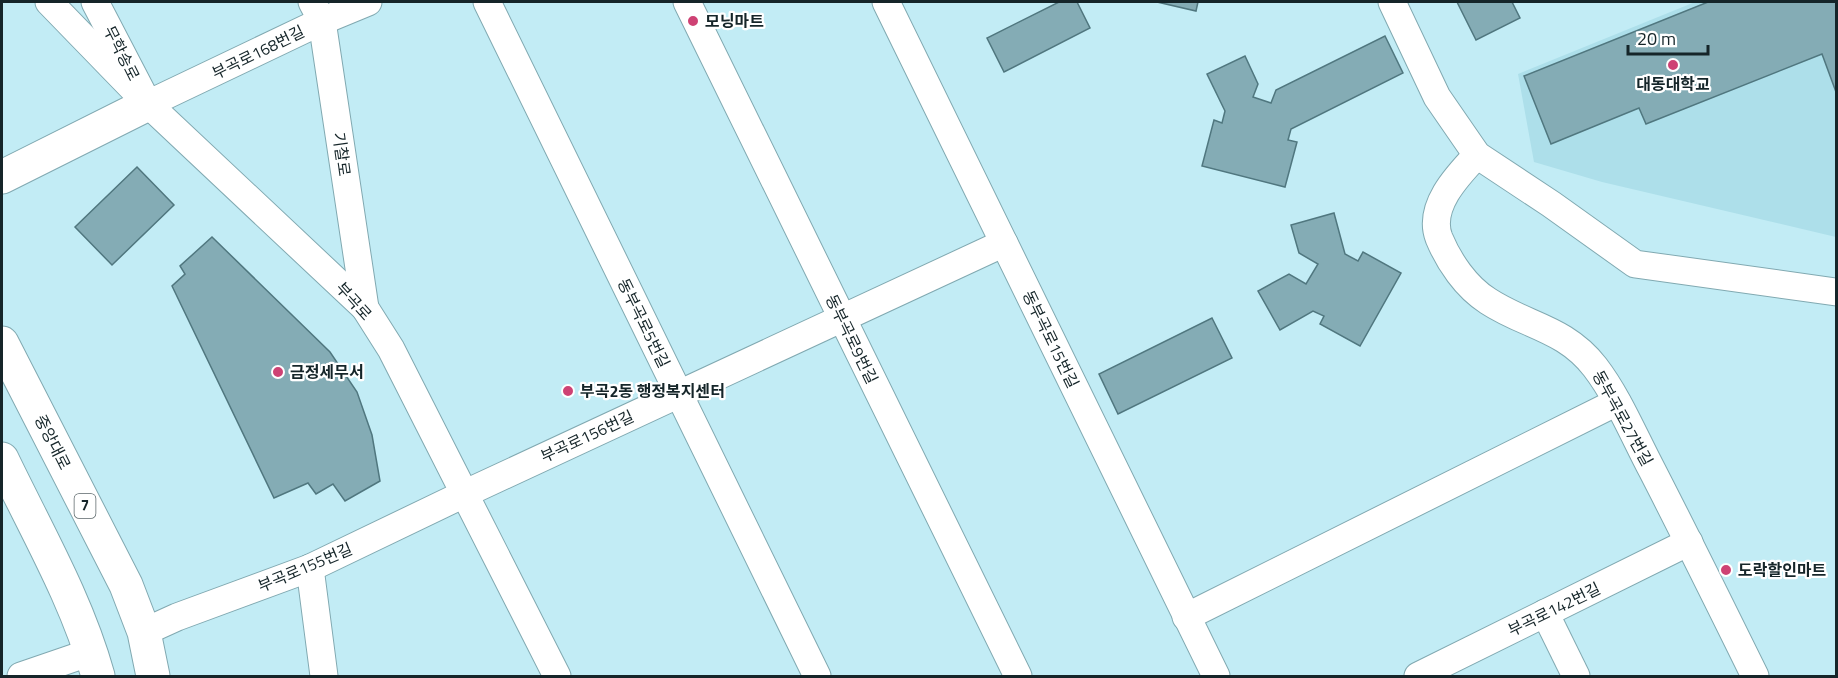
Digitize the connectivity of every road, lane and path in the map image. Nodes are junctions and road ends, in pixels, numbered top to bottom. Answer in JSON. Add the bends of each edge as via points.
{"nodes":[{"id":1,"x":49,"y":2,"type":"edge"},
{"id":2,"x":95,"y":2,"type":"edge"},
{"id":3,"x":368,"y":2,"type":"edge"},
{"id":4,"x":487,"y":2,"type":"edge"},
{"id":5,"x":687,"y":2,"type":"edge"},
{"id":6,"x":886,"y":2,"type":"edge"},
{"id":7,"x":1392,"y":2,"type":"edge"},
{"id":8,"x":317,"y":11,"type":"edge"},
{"id":9,"x":148,"y":104,"type":"junction"},
{"id":10,"x":1477,"y":155,"type":"junction"},
{"id":11,"x":2,"y":177,"type":"edge"},
{"id":12,"x":1004,"y":243,"type":"junction"},
{"id":13,"x":1836,"y":292,"type":"edge"},
{"id":14,"x":365,"y":308,"type":"junction"},
{"id":15,"x":842,"y":318,"type":"junction"},
{"id":16,"x":2,"y":343,"type":"edge"},
{"id":17,"x":678,"y":394,"type":"junction"},
{"id":18,"x":1617,"y":402,"type":"junction"},
{"id":19,"x":2,"y":459,"type":"edge"},
{"id":20,"x":464,"y":494,"type":"junction"},
{"id":21,"x":1689,"y":542,"type":"junction"},
{"id":22,"x":310,"y":568,"type":"junction"},
{"id":23,"x":1545,"y":613,"type":"junction"},
{"id":24,"x":1186,"y":617,"type":"junction"},
{"id":25,"x":144,"y":632,"type":"junction"},
{"id":26,"x":94,"y":664,"type":"edge"},
{"id":27,"x":21,"y":676,"type":"edge"},
{"id":28,"x":153,"y":676,"type":"edge"},
{"id":29,"x":324,"y":676,"type":"edge"},
{"id":30,"x":557,"y":676,"type":"edge"},
{"id":31,"x":817,"y":676,"type":"edge"},
{"id":32,"x":1018,"y":676,"type":"edge"},
{"id":33,"x":1216,"y":676,"type":"edge"},
{"id":34,"x":1418,"y":676,"type":"edge"},
{"id":35,"x":1576,"y":676,"type":"edge"},
{"id":36,"x":1755,"y":676,"type":"edge"}],
"edges":[{"from":1,"to":9,"type":"street","name":"부곡로"},
{"from":2,"to":9,"type":"street","name":"무학송로"},
{"from":3,"to":8,"type":"street","name":"부곡로168번길"},
{"from":4,"to":17,"type":"street","name":"동부곡로5번길"},
{"from":5,"to":15,"type":"street","name":"동부곡로9번길"},
{"from":6,"to":12,"type":"street","name":"동부곡로15번길"},
{"from":7,"to":10,"type":"street","via":[[1437,97]]},
{"from":8,"to":9,"type":"street","name":"부곡로168번길"},
{"from":8,"to":14,"type":"street","name":"기찰로"},
{"from":9,"to":11,"type":"main road"},
{"from":9,"to":14,"type":"street","name":"부곡로"},
{"from":10,"to":13,"type":"street","via":[[1635,264]]},
{"from":10,"to":18,"type":"street","name":"동부곡로27번길","via":[[1455,179],[1438,216],[1438,236],[1456,270],[1489,303],[1579,348]]},
{"from":12,"to":15,"type":"street","name":"부곡로156번길"},
{"from":12,"to":24,"type":"street","name":"동부곡로15번길"},
{"from":14,"to":20,"type":"street","name":"부곡로","via":[[391,349]]},
{"from":15,"to":17,"type":"street","name":"부곡로156번길"},
{"from":15,"to":32,"type":"street","name":"동부곡로9번길"},
{"from":16,"to":25,"type":"main road","name":"중앙대로","number":"7","via":[[126,585]]},
{"from":17,"to":20,"type":"street","name":"부곡로156번길"},
{"from":17,"to":31,"type":"street","name":"동부곡로5번길"},
{"from":18,"to":21,"type":"street","name":"동부곡로27번길"},
{"from":18,"to":24,"type":"street"},
{"from":19,"to":26,"type":"main road","via":[[75,608]]},
{"from":20,"to":22,"type":"street","name":"부곡로155번길"},
{"from":20,"to":30,"type":"street","name":"부곡로"},
{"from":21,"to":23,"type":"street","name":"부곡로142번길"},
{"from":21,"to":36,"type":"street","name":"동부곡로27번길"},
{"from":22,"to":25,"type":"street","name":"부곡로155번길"},
{"from":22,"to":29,"type":"street"},
{"from":23,"to":34,"type":"street","name":"부곡로142번길"},
{"from":23,"to":35,"type":"street"},
{"from":24,"to":33,"type":"street","name":"동부곡로15번길"},
{"from":25,"to":28,"type":"main road","name":"중앙대로","number":"7"},
{"from":26,"to":27,"type":"street"}]}
